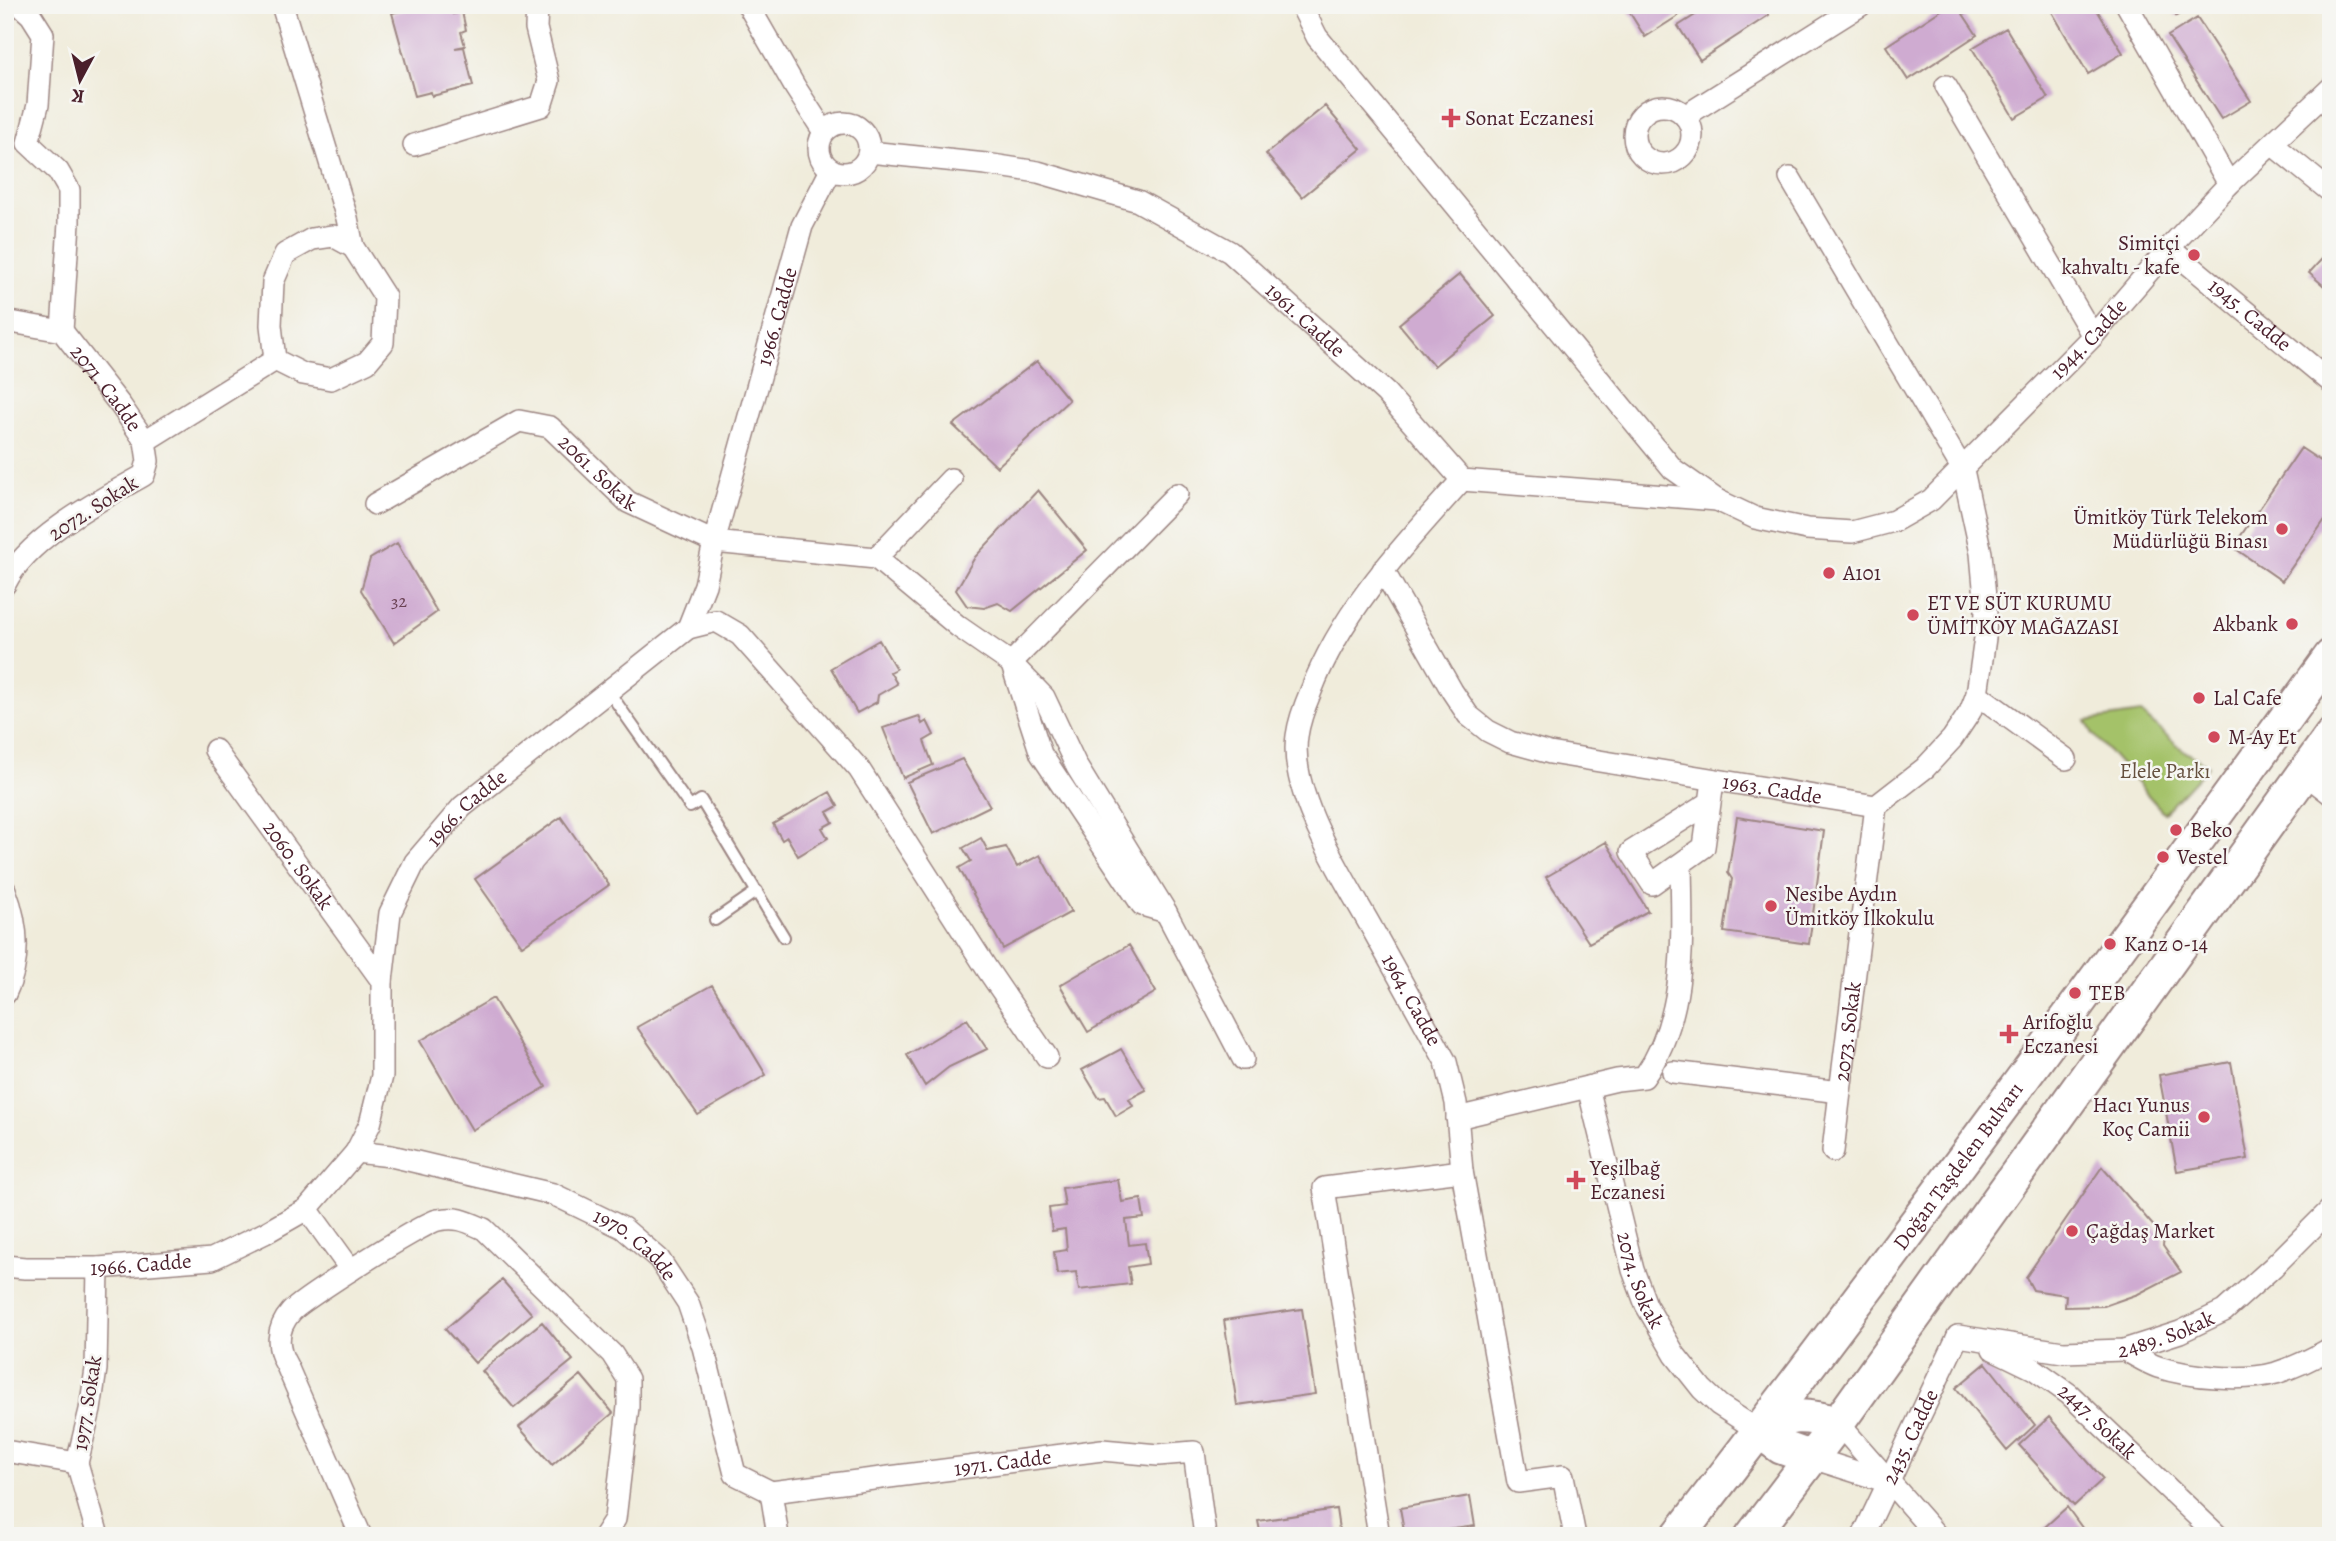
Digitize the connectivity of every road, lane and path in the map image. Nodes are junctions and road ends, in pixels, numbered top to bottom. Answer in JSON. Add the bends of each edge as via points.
{"nodes":[{"id":1,"x":20,"y":5,"type":"edge"},
{"id":2,"x":282,"y":5,"type":"edge"},
{"id":3,"x":537,"y":5,"type":"edge"},
{"id":4,"x":748,"y":5,"type":"edge"},
{"id":5,"x":1301,"y":5,"type":"edge"},
{"id":6,"x":1861,"y":5,"type":"edge"},
{"id":7,"x":2127,"y":5,"type":"edge"},
{"id":8,"x":1946,"y":86,"type":"dead end"},
{"id":9,"x":2331,"y":88,"type":"edge"},
{"id":10,"x":1685,"y":116,"type":"dead end"},
{"id":11,"x":824,"y":132,"type":"junction"},
{"id":12,"x":2272,"y":144,"type":"junction"},
{"id":13,"x":414,"y":145,"type":"dead end"},
{"id":14,"x":870,"y":152,"type":"junction"},
{"id":15,"x":831,"y":170,"type":"junction"},
{"id":16,"x":1790,"y":178,"type":"dead end"},
{"id":17,"x":2229,"y":184,"type":"junction"},
{"id":18,"x":2331,"y":192,"type":"edge"},
{"id":19,"x":353,"y":247,"type":"junction"},
{"id":20,"x":2169,"y":248,"type":"junction"},
{"id":21,"x":5,"y":321,"type":"edge"},
{"id":22,"x":62,"y":331,"type":"junction"},
{"id":23,"x":2093,"y":336,"type":"junction"},
{"id":24,"x":275,"y":360,"type":"junction"},
{"id":25,"x":2331,"y":382,"type":"edge"},
{"id":26,"x":147,"y":451,"type":"junction"},
{"id":27,"x":1963,"y":470,"type":"junction"},
{"id":28,"x":951,"y":479,"type":"dead end"},
{"id":29,"x":1462,"y":480,"type":"junction"},
{"id":30,"x":1177,"y":494,"type":"dead end"},
{"id":31,"x":1717,"y":500,"type":"junction"},
{"id":32,"x":375,"y":504,"type":"dead end"},
{"id":33,"x":714,"y":542,"type":"junction"},
{"id":34,"x":876,"y":558,"type":"junction"},
{"id":35,"x":1382,"y":570,"type":"junction"},
{"id":36,"x":5,"y":584,"type":"edge"},
{"id":37,"x":688,"y":628,"type":"junction"},
{"id":38,"x":2331,"y":656,"type":"edge"},
{"id":39,"x":1012,"y":663,"type":"junction"},
{"id":40,"x":609,"y":692,"type":"junction"},
{"id":41,"x":1977,"y":694,"type":"junction"},
{"id":42,"x":2330,"y":739,"type":"edge"},
{"id":43,"x":215,"y":750,"type":"dead end"},
{"id":44,"x":2066,"y":759,"type":"dead end"},
{"id":45,"x":2304,"y":774,"type":"junction"},
{"id":46,"x":1713,"y":781,"type":"junction"},
{"id":47,"x":2331,"y":794,"type":"edge"},
{"id":48,"x":1709,"y":803,"type":"junction"},
{"id":49,"x":1875,"y":806,"type":"junction"},
{"id":50,"x":1681,"y":864,"type":"junction"},
{"id":51,"x":5,"y":890,"type":"edge"},
{"id":52,"x":757,"y":891,"type":"junction"},
{"id":53,"x":715,"y":920,"type":"dead end"},
{"id":54,"x":784,"y":937,"type":"dead end"},
{"id":55,"x":382,"y":981,"type":"junction"},
{"id":56,"x":5,"y":994,"type":"edge"},
{"id":57,"x":1047,"y":1056,"type":"dead end"},
{"id":58,"x":1243,"y":1059,"type":"dead end"},
{"id":59,"x":1673,"y":1072,"type":"dead end"},
{"id":60,"x":1588,"y":1087,"type":"junction"},
{"id":61,"x":1840,"y":1092,"type":"junction"},
{"id":62,"x":1457,"y":1118,"type":"junction"},
{"id":63,"x":356,"y":1152,"type":"junction"},
{"id":64,"x":1833,"y":1152,"type":"dead end"},
{"id":65,"x":1462,"y":1171,"type":"junction"},
{"id":66,"x":307,"y":1209,"type":"junction"},
{"id":67,"x":2331,"y":1209,"type":"edge"},
{"id":68,"x":5,"y":1266,"type":"edge"},
{"id":69,"x":98,"y":1268,"type":"junction"},
{"id":70,"x":351,"y":1270,"type":"junction"},
{"id":71,"x":1958,"y":1336,"type":"junction"},
{"id":72,"x":2331,"y":1348,"type":"edge"},
{"id":73,"x":2124,"y":1350,"type":"junction"},
{"id":74,"x":1838,"y":1423,"type":"junction"},
{"id":75,"x":1759,"y":1431,"type":"junction"},
{"id":76,"x":5,"y":1451,"type":"edge"},
{"id":77,"x":1812,"y":1458,"type":"junction"},
{"id":78,"x":76,"y":1463,"type":"junction"},
{"id":79,"x":1888,"y":1482,"type":"junction"},
{"id":80,"x":771,"y":1492,"type":"junction"},
{"id":81,"x":98,"y":1536,"type":"edge"},
{"id":82,"x":361,"y":1536,"type":"edge"},
{"id":83,"x":604,"y":1536,"type":"edge"},
{"id":84,"x":778,"y":1536,"type":"edge"},
{"id":85,"x":1205,"y":1536,"type":"edge"},
{"id":86,"x":1379,"y":1536,"type":"edge"},
{"id":87,"x":1575,"y":1536,"type":"edge"},
{"id":88,"x":1678,"y":1536,"type":"edge"},
{"id":89,"x":1752,"y":1536,"type":"edge"},
{"id":90,"x":1863,"y":1536,"type":"edge"},
{"id":91,"x":1937,"y":1536,"type":"edge"},
{"id":92,"x":2218,"y":1536,"type":"edge"}],
"edges":[{"from":1,"to":22,"type":"street","via":[[43,34],[38,105],[29,143],[69,190]]},
{"from":2,"to":19,"type":"street"},
{"from":3,"to":13,"type":"street","via":[[536,28],[549,81],[541,106]]},
{"from":4,"to":11,"type":"street"},
{"from":5,"to":31,"type":"street","via":[[1317,37],[1673,469]]},
{"from":6,"to":10,"type":"street"},
{"from":7,"to":17,"type":"street"},
{"from":8,"to":23,"type":"street"},
{"from":9,"to":12,"type":"street","name":"1944. Cadde"},
{"from":11,"to":14,"type":"street","via":[[838,123],[855,125],[867,136]]},
{"from":11,"to":15,"type":"street","via":[[820,157]]},
{"from":12,"to":17,"type":"street","name":"1944. Cadde"},
{"from":12,"to":18,"type":"street"},
{"from":14,"to":15,"type":"street","via":[[855,171]]},
{"from":14,"to":29,"type":"street","name":"1961. Cadde","via":[[1038,172],[1138,201],[1230,252],[1386,393]]},
{"from":15,"to":33,"type":"street","name":"1966. Cadde","via":[[802,226]]},
{"from":16,"to":27,"type":"street"},
{"from":17,"to":20,"type":"street","name":"1944. Cadde"},
{"from":19,"to":24,"type":"street","via":[[333,236],[312,239],[285,254],[273,282]]},
{"from":19,"to":24,"type":"street","via":[[385,298],[383,343],[367,362],[331,379],[303,374]]},
{"from":20,"to":23,"type":"street","name":"1944. Cadde"},
{"from":20,"to":25,"type":"street","name":"1945. Cadde"},
{"from":21,"to":22,"type":"street","name":"2071. Cadde"},
{"from":22,"to":26,"type":"street","name":"2071. Cadde","via":[[121,406]]},
{"from":23,"to":27,"type":"street","name":"1944. Cadde"},
{"from":24,"to":26,"type":"street","name":"2072. Sokak"},
{"from":26,"to":36,"type":"street","name":"2072. Sokak","via":[[144,475],[55,528],[11,572]]},
{"from":27,"to":31,"type":"street","name":"1944. Cadde","via":[[1931,500],[1894,521],[1852,531],[1807,529],[1755,519]]},
{"from":27,"to":41,"type":"street","via":[[1984,579],[1985,638]]},
{"from":28,"to":34,"type":"street"},
{"from":29,"to":31,"type":"street"},
{"from":29,"to":35,"type":"street","name":"1964. Cadde"},
{"from":30,"to":39,"type":"street"},
{"from":32,"to":33,"type":"street","name":"2061. Sokak","via":[[519,421],[550,427],[628,502]]},
{"from":33,"to":34,"type":"street","name":"2061. Sokak"},
{"from":33,"to":37,"type":"street","name":"1966. Cadde","via":[[705,585]]},
{"from":34,"to":39,"type":"street","via":[[959,627]]},
{"from":35,"to":46,"type":"street","name":"1963. Cadde","via":[[1452,691],[1468,715],[1488,730],[1510,742],[1550,753]]},
{"from":35,"to":62,"type":"street","name":"1964. Cadde","via":[[1346,620],[1315,679],[1296,737],[1298,764],[1303,791],[1323,840],[1446,1062]]},
{"from":37,"to":40,"type":"street","name":"1966. Cadde"},
{"from":37,"to":57,"type":"street","via":[[716,621],[740,635],[859,769]]},
{"from":38,"to":75,"type":"main road","name":"Doğan Taşdelen Bulvarı"},
{"from":39,"to":58,"type":"street","via":[[1041,754],[1142,905],[1166,912]]},
{"from":40,"to":52,"type":"lane","via":[[690,807],[701,800]]},
{"from":40,"to":55,"type":"street","name":"1966. Cadde","via":[[462,807],[415,862],[390,913]]},
{"from":41,"to":44,"type":"street"},
{"from":41,"to":49,"type":"street","via":[[1952,739],[1925,768]]},
{"from":42,"to":45,"type":"main road"},
{"from":43,"to":55,"type":"street","name":"2060. Sokak"},
{"from":45,"to":47,"type":"street"},
{"from":45,"to":74,"type":"main road"},
{"from":46,"to":48,"type":"street"},
{"from":46,"to":49,"type":"street","name":"1963. Cadde"},
{"from":48,"to":50,"type":"street","via":[[1704,847]]},
{"from":48,"to":50,"type":"street","via":[[1631,852],[1652,884]]},
{"from":49,"to":61,"type":"street","name":"2073. Sokak"},
{"from":50,"to":60,"type":"street","via":[[1682,948],[1668,1030],[1644,1077]]},
{"from":51,"to":56,"type":"street","via":[[14,915],[18,951]]},
{"from":52,"to":53,"type":"lane"},
{"from":52,"to":54,"type":"lane"},
{"from":55,"to":63,"type":"street","name":"1966. Cadde","via":[[382,1076],[370,1124]]},
{"from":59,"to":61,"type":"street","name":"2073. Sokak"},
{"from":60,"to":62,"type":"street"},
{"from":60,"to":75,"type":"street","name":"2074. Sokak","via":[[1633,1270],[1646,1305],[1675,1355],[1702,1389]]},
{"from":61,"to":64,"type":"street"},
{"from":62,"to":65,"type":"street","name":"1964. Cadde"},
{"from":63,"to":66,"type":"street","name":"1966. Cadde"},
{"from":63,"to":80,"type":"street","name":"1970. Cadde","via":[[553,1194],[623,1228],[659,1259],[688,1303],[735,1474]]},
{"from":65,"to":86,"type":"street","via":[[1324,1188]]},
{"from":65,"to":87,"type":"street","name":"1964. Cadde","via":[[1518,1482],[1563,1476]]},
{"from":66,"to":69,"type":"street","name":"1966. Cadde","via":[[212,1259]]},
{"from":66,"to":70,"type":"street"},
{"from":67,"to":73,"type":"street","name":"2489. Sokak","via":[[2224,1311],[2180,1332]]},
{"from":68,"to":69,"type":"street","name":"1966. Cadde"},
{"from":69,"to":78,"type":"street","name":"1977. Sokak","via":[[96,1369]]},
{"from":70,"to":82,"type":"street","via":[[291,1311],[279,1333],[280,1354]]},
{"from":70,"to":83,"type":"street","via":[[434,1220],[458,1218],[484,1229],[612,1354],[628,1379],[628,1407],[615,1519]]},
{"from":71,"to":73,"type":"street","name":"2489. Sokak","via":[[2063,1352]]},
{"from":71,"to":79,"type":"street","name":"2435. Cadde"},
{"from":71,"to":92,"type":"street","name":"2447. Sokak","via":[[2034,1369],[2069,1394]]},
{"from":72,"to":73,"type":"street","via":[[2275,1373],[2233,1377],[2191,1376],[2155,1366]]},
{"from":74,"to":75,"type":"main road","via":[[1792,1416]]},
{"from":74,"to":77,"type":"main road"},
{"from":74,"to":79,"type":"street"},
{"from":75,"to":77,"type":"main road","via":[[1781,1447]]},
{"from":75,"to":88,"type":"main road","name":"Doğan Taşdelen Bulvarı"},
{"from":76,"to":78,"type":"street"},
{"from":77,"to":79,"type":"street"},
{"from":77,"to":89,"type":"main road"},
{"from":78,"to":81,"type":"street","name":"1977. Sokak"},
{"from":79,"to":90,"type":"street","name":"2435. Cadde"},
{"from":79,"to":91,"type":"street"},
{"from":80,"to":84,"type":"street"},
{"from":80,"to":85,"type":"street","name":"1971. Cadde","via":[[1102,1450],[1158,1455],[1194,1452]]}]}
